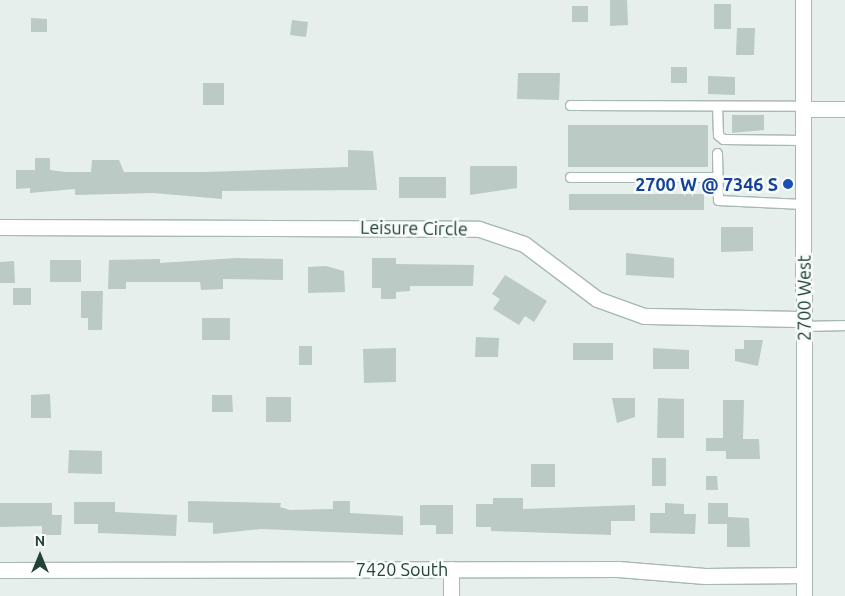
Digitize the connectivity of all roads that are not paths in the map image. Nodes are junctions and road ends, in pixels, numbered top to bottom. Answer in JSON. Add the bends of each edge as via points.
{"nodes":[{"id":1,"x":803,"y":0,"type":"edge"},
{"id":2,"x":570,"y":105,"type":"dead end"},
{"id":3,"x":717,"y":106,"type":"junction"},
{"id":4,"x":803,"y":108,"type":"junction"},
{"id":5,"x":845,"y":109,"type":"edge"},
{"id":6,"x":803,"y":140,"type":"junction"},
{"id":7,"x":717,"y":153,"type":"dead end"},
{"id":8,"x":570,"y":176,"type":"dead end"},
{"id":9,"x":718,"y":176,"type":"junction"},
{"id":10,"x":804,"y":204,"type":"junction"},
{"id":11,"x":0,"y":227,"type":"edge"},
{"id":12,"x":804,"y":323,"type":"junction"},
{"id":13,"x":845,"y":326,"type":"edge"},
{"id":14,"x":451,"y":569,"type":"junction"},
{"id":15,"x":0,"y":570,"type":"edge"},
{"id":16,"x":804,"y":575,"type":"junction"},
{"id":17,"x":451,"y":596,"type":"edge"},
{"id":18,"x":804,"y":596,"type":"edge"}],
"edges":[{"from":1,"to":4,"type":"street","name":"2700 West"},
{"from":2,"to":3,"type":"lane"},
{"from":3,"to":4,"type":"lane"},
{"from":3,"to":6,"type":"lane","via":[[718,135],[723,139]]},
{"from":4,"to":5,"type":"street"},
{"from":4,"to":6,"type":"street","name":"2700 West"},
{"from":6,"to":10,"type":"street","name":"2700 West"},
{"from":7,"to":9,"type":"lane"},
{"from":8,"to":9,"type":"lane"},
{"from":9,"to":10,"type":"lane","via":[[718,200],[723,203]]},
{"from":10,"to":12,"type":"street","name":"2700 West"},
{"from":11,"to":12,"type":"street","name":"Leisure Circle","via":[[479,229],[524,244],[597,299],[644,316]]},
{"from":12,"to":13,"type":"lane"},
{"from":12,"to":16,"type":"street","name":"2700 West"},
{"from":14,"to":15,"type":"street","name":"7420 South"},
{"from":14,"to":16,"type":"street","name":"7420 South"},
{"from":14,"to":17,"type":"street"},
{"from":16,"to":18,"type":"street","name":"2700 West"}]}
